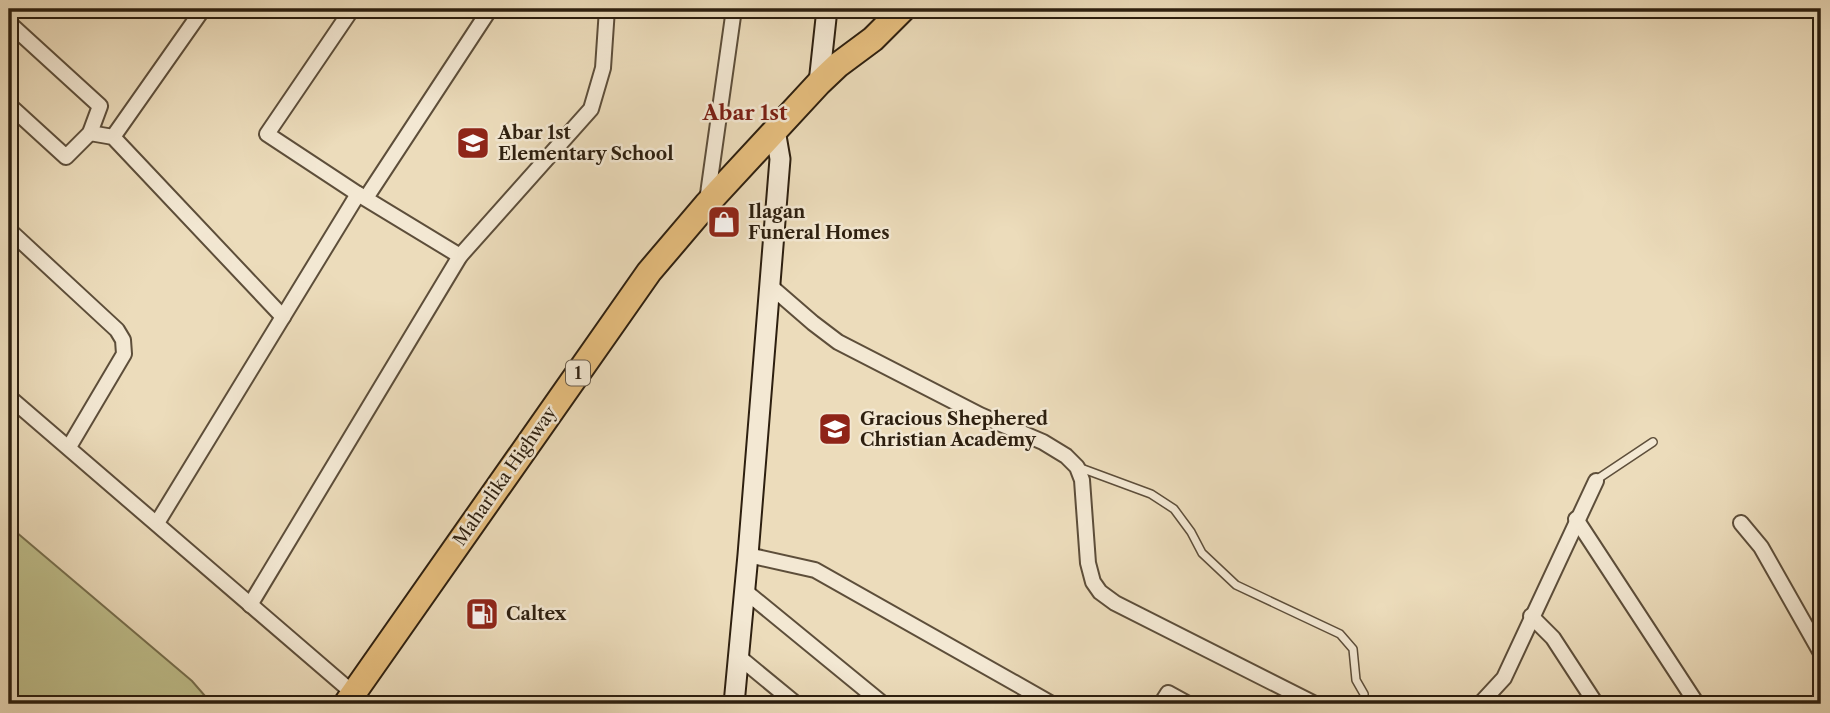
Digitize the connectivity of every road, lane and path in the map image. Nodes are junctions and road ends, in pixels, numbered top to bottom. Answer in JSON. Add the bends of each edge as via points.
{"nodes":[{"id":1,"x":203,"y":9,"type":"edge"},
{"id":2,"x":352,"y":9,"type":"edge"},
{"id":3,"x":490,"y":9,"type":"edge"},
{"id":4,"x":607,"y":9,"type":"edge"},
{"id":5,"x":734,"y":9,"type":"edge"},
{"id":6,"x":827,"y":9,"type":"edge"},
{"id":7,"x":882,"y":9,"type":"edge"},
{"id":8,"x":903,"y":9,"type":"edge"},
{"id":9,"x":9,"y":23,"type":"edge"},
{"id":10,"x":838,"y":65,"type":"junction"},
{"id":11,"x":819,"y":83,"type":"junction"},
{"id":12,"x":9,"y":105,"type":"edge"},
{"id":13,"x":775,"y":130,"type":"junction"},
{"id":14,"x":90,"y":133,"type":"junction"},
{"id":15,"x":113,"y":137,"type":"junction"},
{"id":16,"x":362,"y":196,"type":"junction"},
{"id":17,"x":706,"y":205,"type":"junction"},
{"id":18,"x":9,"y":230,"type":"edge"},
{"id":19,"x":460,"y":256,"type":"junction"},
{"id":20,"x":768,"y":284,"type":"junction"},
{"id":21,"x":283,"y":317,"type":"junction"},
{"id":22,"x":9,"y":397,"type":"edge"},
{"id":23,"x":1653,"y":442,"type":"dead end"},
{"id":24,"x":69,"y":447,"type":"junction"},
{"id":25,"x":1077,"y":467,"type":"junction"},
{"id":26,"x":1596,"y":481,"type":"joint"},
{"id":27,"x":1576,"y":519,"type":"junction"},
{"id":28,"x":157,"y":523,"type":"junction"},
{"id":29,"x":1741,"y":523,"type":"dead end"},
{"id":30,"x":748,"y":555,"type":"junction"},
{"id":31,"x":745,"y":591,"type":"junction"},
{"id":32,"x":250,"y":605,"type":"junction"},
{"id":33,"x":1531,"y":616,"type":"junction"},
{"id":34,"x":1821,"y":653,"type":"edge"},
{"id":35,"x":739,"y":657,"type":"junction"},
{"id":36,"x":1364,"y":694,"type":"dead end"},
{"id":37,"x":349,"y":699,"type":"edge"},
{"id":38,"x":734,"y":704,"type":"edge"},
{"id":39,"x":796,"y":704,"type":"edge"},
{"id":40,"x":883,"y":704,"type":"edge"},
{"id":41,"x":1052,"y":704,"type":"edge"},
{"id":42,"x":1161,"y":704,"type":"edge"},
{"id":43,"x":1188,"y":704,"type":"edge"},
{"id":44,"x":1315,"y":704,"type":"edge"},
{"id":45,"x":1482,"y":704,"type":"edge"},
{"id":46,"x":1596,"y":704,"type":"edge"},
{"id":47,"x":1697,"y":704,"type":"edge"}],
"edges":[{"from":1,"to":15,"type":"street"},
{"from":2,"to":16,"type":"street","via":[[267,134]]},
{"from":3,"to":16,"type":"street"},
{"from":4,"to":19,"type":"street","via":[[603,68],[591,109]]},
{"from":5,"to":17,"type":"street"},
{"from":6,"to":11,"type":"street"},
{"from":7,"to":10,"type":"highway","name":"Maharlika Highway","number":"1"},
{"from":8,"to":10,"type":"highway","name":"Maharlika Highway","number":"1"},
{"from":9,"to":14,"type":"street","via":[[100,106]]},
{"from":10,"to":11,"type":"highway","name":"Maharlika Highway","number":"1"},
{"from":11,"to":13,"type":"highway","name":"Maharlika Highway","number":"1"},
{"from":12,"to":14,"type":"street","via":[[66,156]]},
{"from":13,"to":17,"type":"highway","name":"Maharlika Highway","number":"1"},
{"from":13,"to":20,"type":"street","via":[[780,159]]},
{"from":14,"to":15,"type":"street"},
{"from":15,"to":21,"type":"street"},
{"from":16,"to":19,"type":"street"},
{"from":16,"to":21,"type":"street"},
{"from":17,"to":37,"type":"highway","name":"Maharlika Highway","number":"1","via":[[649,272]]},
{"from":18,"to":24,"type":"street","via":[[124,340],[124,354]]},
{"from":19,"to":32,"type":"street"},
{"from":20,"to":25,"type":"street","via":[[838,342],[1043,442]]},
{"from":20,"to":30,"type":"street"},
{"from":21,"to":28,"type":"street"},
{"from":22,"to":24,"type":"street"},
{"from":23,"to":26,"type":"lane"},
{"from":24,"to":28,"type":"street"},
{"from":25,"to":36,"type":"lane","via":[[1151,494],[1174,509],[1202,553],[1236,585],[1340,634],[1353,649],[1356,680]]},
{"from":25,"to":44,"type":"street","via":[[1088,562],[1100,592]]},
{"from":26,"to":27,"type":"street"},
{"from":27,"to":33,"type":"street"},
{"from":27,"to":47,"type":"street"},
{"from":28,"to":32,"type":"street"},
{"from":29,"to":34,"type":"street","via":[[1761,547]]},
{"from":30,"to":31,"type":"street"},
{"from":30,"to":41,"type":"street","via":[[816,570]]},
{"from":31,"to":35,"type":"street"},
{"from":31,"to":40,"type":"street"},
{"from":32,"to":37,"type":"street"},
{"from":33,"to":45,"type":"street","via":[[1504,678]]},
{"from":33,"to":46,"type":"street","via":[[1553,638]]},
{"from":35,"to":38,"type":"street"},
{"from":35,"to":39,"type":"street"},
{"from":42,"to":43,"type":"street","via":[[1168,693]]}]}
